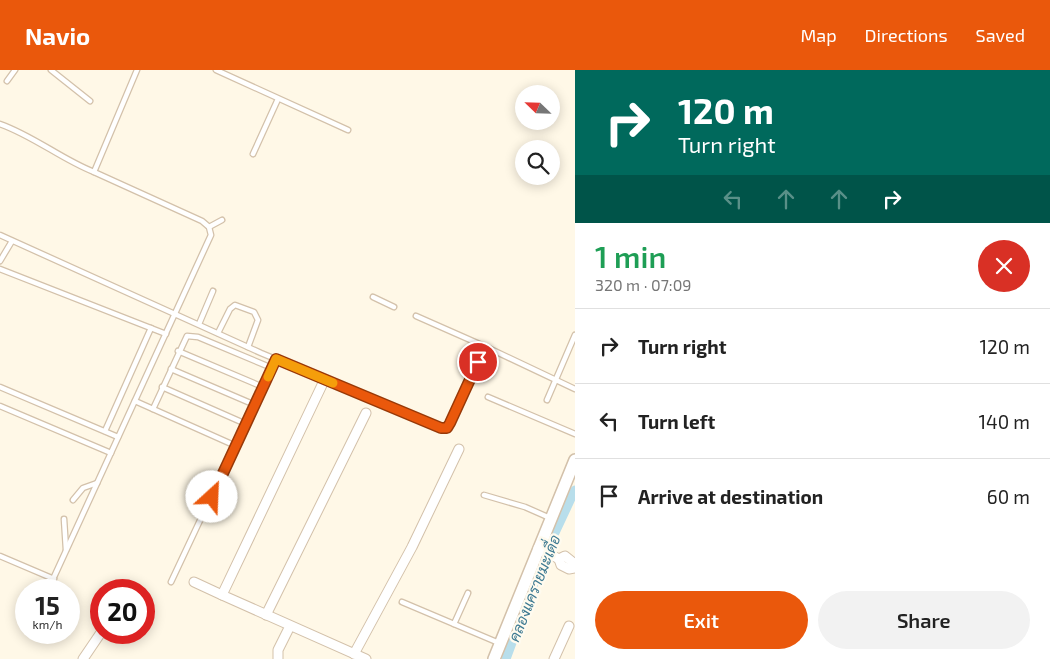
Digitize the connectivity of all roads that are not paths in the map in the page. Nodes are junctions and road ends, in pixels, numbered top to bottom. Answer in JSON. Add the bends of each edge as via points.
{"nodes":[{"id":1,"x":15,"y":70,"type":"edge"},
{"id":2,"x":51,"y":70,"type":"edge"},
{"id":3,"x":136,"y":70,"type":"edge"},
{"id":4,"x":216,"y":70,"type":"edge"},
{"id":5,"x":7,"y":82,"type":"dead end"},
{"id":6,"x":278,"y":99,"type":"junction"},
{"id":7,"x":90,"y":101,"type":"dead end"},
{"id":8,"x":0,"y":124,"type":"edge"},
{"id":9,"x":348,"y":130,"type":"dead end"},
{"id":10,"x":253,"y":154,"type":"dead end"},
{"id":11,"x":94,"y":172,"type":"junction"},
{"id":12,"x":222,"y":220,"type":"dead end"},
{"id":13,"x":209,"y":227,"type":"junction"},
{"id":14,"x":0,"y":235,"type":"edge"},
{"id":15,"x":12,"y":241,"type":"junction"},
{"id":16,"x":0,"y":261,"type":"edge"},
{"id":17,"x":0,"y":269,"type":"edge"},
{"id":18,"x":213,"y":291,"type":"dead end"},
{"id":19,"x":373,"y":297,"type":"dead end"},
{"id":20,"x":394,"y":307,"type":"dead end"},
{"id":21,"x":175,"y":314,"type":"junction"},
{"id":22,"x":416,"y":316,"type":"dead end"},
{"id":23,"x":199,"y":324,"type":"junction"},
{"id":24,"x":151,"y":328,"type":"junction"},
{"id":25,"x":218,"y":333,"type":"junction"},
{"id":26,"x":166,"y":334,"type":"junction"},
{"id":27,"x":575,"y":335,"type":"edge"},
{"id":28,"x":484,"y":346,"type":"junction"},
{"id":29,"x":248,"y":347,"type":"junction"},
{"id":30,"x":178,"y":351,"type":"junction"},
{"id":31,"x":276,"y":359,"type":"junction"},
{"id":32,"x":272,"y":368,"type":"junction"},
{"id":33,"x":170,"y":369,"type":"junction"},
{"id":34,"x":555,"y":380,"type":"junction"},
{"id":35,"x":322,"y":385,"type":"dead end"},
{"id":36,"x":0,"y":387,"type":"edge"},
{"id":37,"x":162,"y":387,"type":"junction"},
{"id":38,"x":263,"y":387,"type":"junction"},
{"id":39,"x":575,"y":389,"type":"edge"},
{"id":40,"x":488,"y":397,"type":"dead end"},
{"id":41,"x":547,"y":400,"type":"dead end"},
{"id":42,"x":135,"y":401,"type":"junction"},
{"id":43,"x":255,"y":404,"type":"junction"},
{"id":44,"x":0,"y":406,"type":"edge"},
{"id":45,"x":153,"y":409,"type":"junction"},
{"id":46,"x":366,"y":413,"type":"dead end"},
{"id":47,"x":246,"y":424,"type":"junction"},
{"id":48,"x":105,"y":432,"type":"junction"},
{"id":49,"x":575,"y":434,"type":"edge"},
{"id":50,"x":118,"y":437,"type":"junction"},
{"id":51,"x":236,"y":446,"type":"junction"},
{"id":52,"x":459,"y":449,"type":"dead end"},
{"id":53,"x":111,"y":452,"type":"junction"},
{"id":54,"x":575,"y":460,"type":"edge"},
{"id":55,"x":97,"y":483,"type":"junction"},
{"id":56,"x":484,"y":495,"type":"dead end"},
{"id":57,"x":73,"y":500,"type":"dead end"},
{"id":58,"x":550,"y":518,"type":"junction"},
{"id":59,"x":64,"y":519,"type":"dead end"},
{"id":60,"x":543,"y":550,"type":"junction"},
{"id":61,"x":66,"y":551,"type":"junction"},
{"id":62,"x":0,"y":556,"type":"edge"},
{"id":63,"x":559,"y":558,"type":"junction"},
{"id":64,"x":575,"y":564,"type":"edge"},
{"id":65,"x":575,"y":568,"type":"edge"},
{"id":66,"x":54,"y":579,"type":"joint"},
{"id":67,"x":172,"y":582,"type":"dead end"},
{"id":68,"x":194,"y":582,"type":"dead end"},
{"id":69,"x":468,"y":593,"type":"dead end"},
{"id":70,"x":222,"y":595,"type":"junction"},
{"id":71,"x":402,"y":602,"type":"dead end"},
{"id":72,"x":266,"y":615,"type":"junction"},
{"id":73,"x":454,"y":624,"type":"junction"},
{"id":74,"x":290,"y":626,"type":"junction"},
{"id":75,"x":569,"y":626,"type":"dead end"},
{"id":76,"x":93,"y":644,"type":"edge"},
{"id":77,"x":500,"y":644,"type":"junction"},
{"id":78,"x":354,"y":654,"type":"junction"},
{"id":79,"x":83,"y":659,"type":"edge"},
{"id":80,"x":278,"y":659,"type":"edge"},
{"id":81,"x":366,"y":659,"type":"edge"},
{"id":82,"x":494,"y":659,"type":"edge"},
{"id":83,"x":554,"y":659,"type":"edge"}],
"edges":[{"from":1,"to":5,"type":"lane"},
{"from":2,"to":7,"type":"lane"},
{"from":3,"to":11,"type":"lane"},
{"from":4,"to":6,"type":"lane"},
{"from":6,"to":9,"type":"lane"},
{"from":6,"to":10,"type":"lane"},
{"from":8,"to":11,"type":"lane"},
{"from":11,"to":13,"type":"lane"},
{"from":12,"to":13,"type":"lane"},
{"from":13,"to":21,"type":"lane","via":[[211,235]]},
{"from":14,"to":15,"type":"lane"},
{"from":15,"to":16,"type":"lane"},
{"from":15,"to":21,"type":"lane"},
{"from":17,"to":24,"type":"lane"},
{"from":18,"to":23,"type":"lane"},
{"from":19,"to":20,"type":"lane"},
{"from":21,"to":23,"type":"lane"},
{"from":21,"to":26,"type":"lane"},
{"from":22,"to":28,"type":"lane"},
{"from":23,"to":25,"type":"lane"},
{"from":24,"to":26,"type":"lane"},
{"from":24,"to":48,"type":"lane"},
{"from":25,"to":29,"type":"lane"},
{"from":25,"to":29,"type":"lane","via":[[230,309],[235,306],[254,312],[258,320]]},
{"from":26,"to":42,"type":"lane"},
{"from":27,"to":34,"type":"lane"},
{"from":28,"to":31,"type":"lane","via":[[447,428]]},
{"from":28,"to":34,"type":"lane"},
{"from":29,"to":31,"type":"lane"},
{"from":30,"to":32,"type":"lane","via":[[191,335]]},
{"from":30,"to":33,"type":"lane"},
{"from":30,"to":38,"type":"lane"},
{"from":31,"to":32,"type":"lane"},
{"from":32,"to":38,"type":"lane"},
{"from":33,"to":37,"type":"lane"},
{"from":33,"to":43,"type":"lane"},
{"from":34,"to":39,"type":"lane"},
{"from":34,"to":41,"type":"lane"},
{"from":35,"to":70,"type":"street"},
{"from":36,"to":48,"type":"lane"},
{"from":37,"to":45,"type":"lane"},
{"from":37,"to":47,"type":"lane"},
{"from":38,"to":43,"type":"lane"},
{"from":40,"to":49,"type":"lane"},
{"from":42,"to":45,"type":"lane"},
{"from":42,"to":50,"type":"lane"},
{"from":43,"to":47,"type":"lane"},
{"from":44,"to":53,"type":"lane"},
{"from":45,"to":51,"type":"lane"},
{"from":46,"to":72,"type":"street"},
{"from":47,"to":51,"type":"lane"},
{"from":48,"to":50,"type":"lane"},
{"from":50,"to":53,"type":"lane"},
{"from":51,"to":67,"type":"lane"},
{"from":52,"to":78,"type":"street","via":[[412,547]]},
{"from":53,"to":55,"type":"lane"},
{"from":54,"to":58,"type":"street"},
{"from":55,"to":57,"type":"lane","via":[[84,488]]},
{"from":55,"to":61,"type":"lane"},
{"from":56,"to":58,"type":"lane"},
{"from":58,"to":60,"type":"street"},
{"from":59,"to":61,"type":"lane"},
{"from":60,"to":63,"type":"street"},
{"from":60,"to":77,"type":"street"},
{"from":61,"to":66,"type":"lane"},
{"from":62,"to":66,"type":"lane"},
{"from":63,"to":64,"type":"street","via":[[565,556]]},
{"from":63,"to":65,"type":"street","via":[[561,565]]},
{"from":68,"to":70,"type":"street"},
{"from":69,"to":73,"type":"lane"},
{"from":70,"to":72,"type":"street"},
{"from":71,"to":73,"type":"lane"},
{"from":72,"to":74,"type":"street"},
{"from":73,"to":77,"type":"lane"},
{"from":74,"to":78,"type":"street"},
{"from":74,"to":80,"type":"street","via":[[278,650]]},
{"from":75,"to":83,"type":"street"},
{"from":76,"to":79,"type":"street"},
{"from":77,"to":82,"type":"street"},
{"from":78,"to":81,"type":"street"}]}
